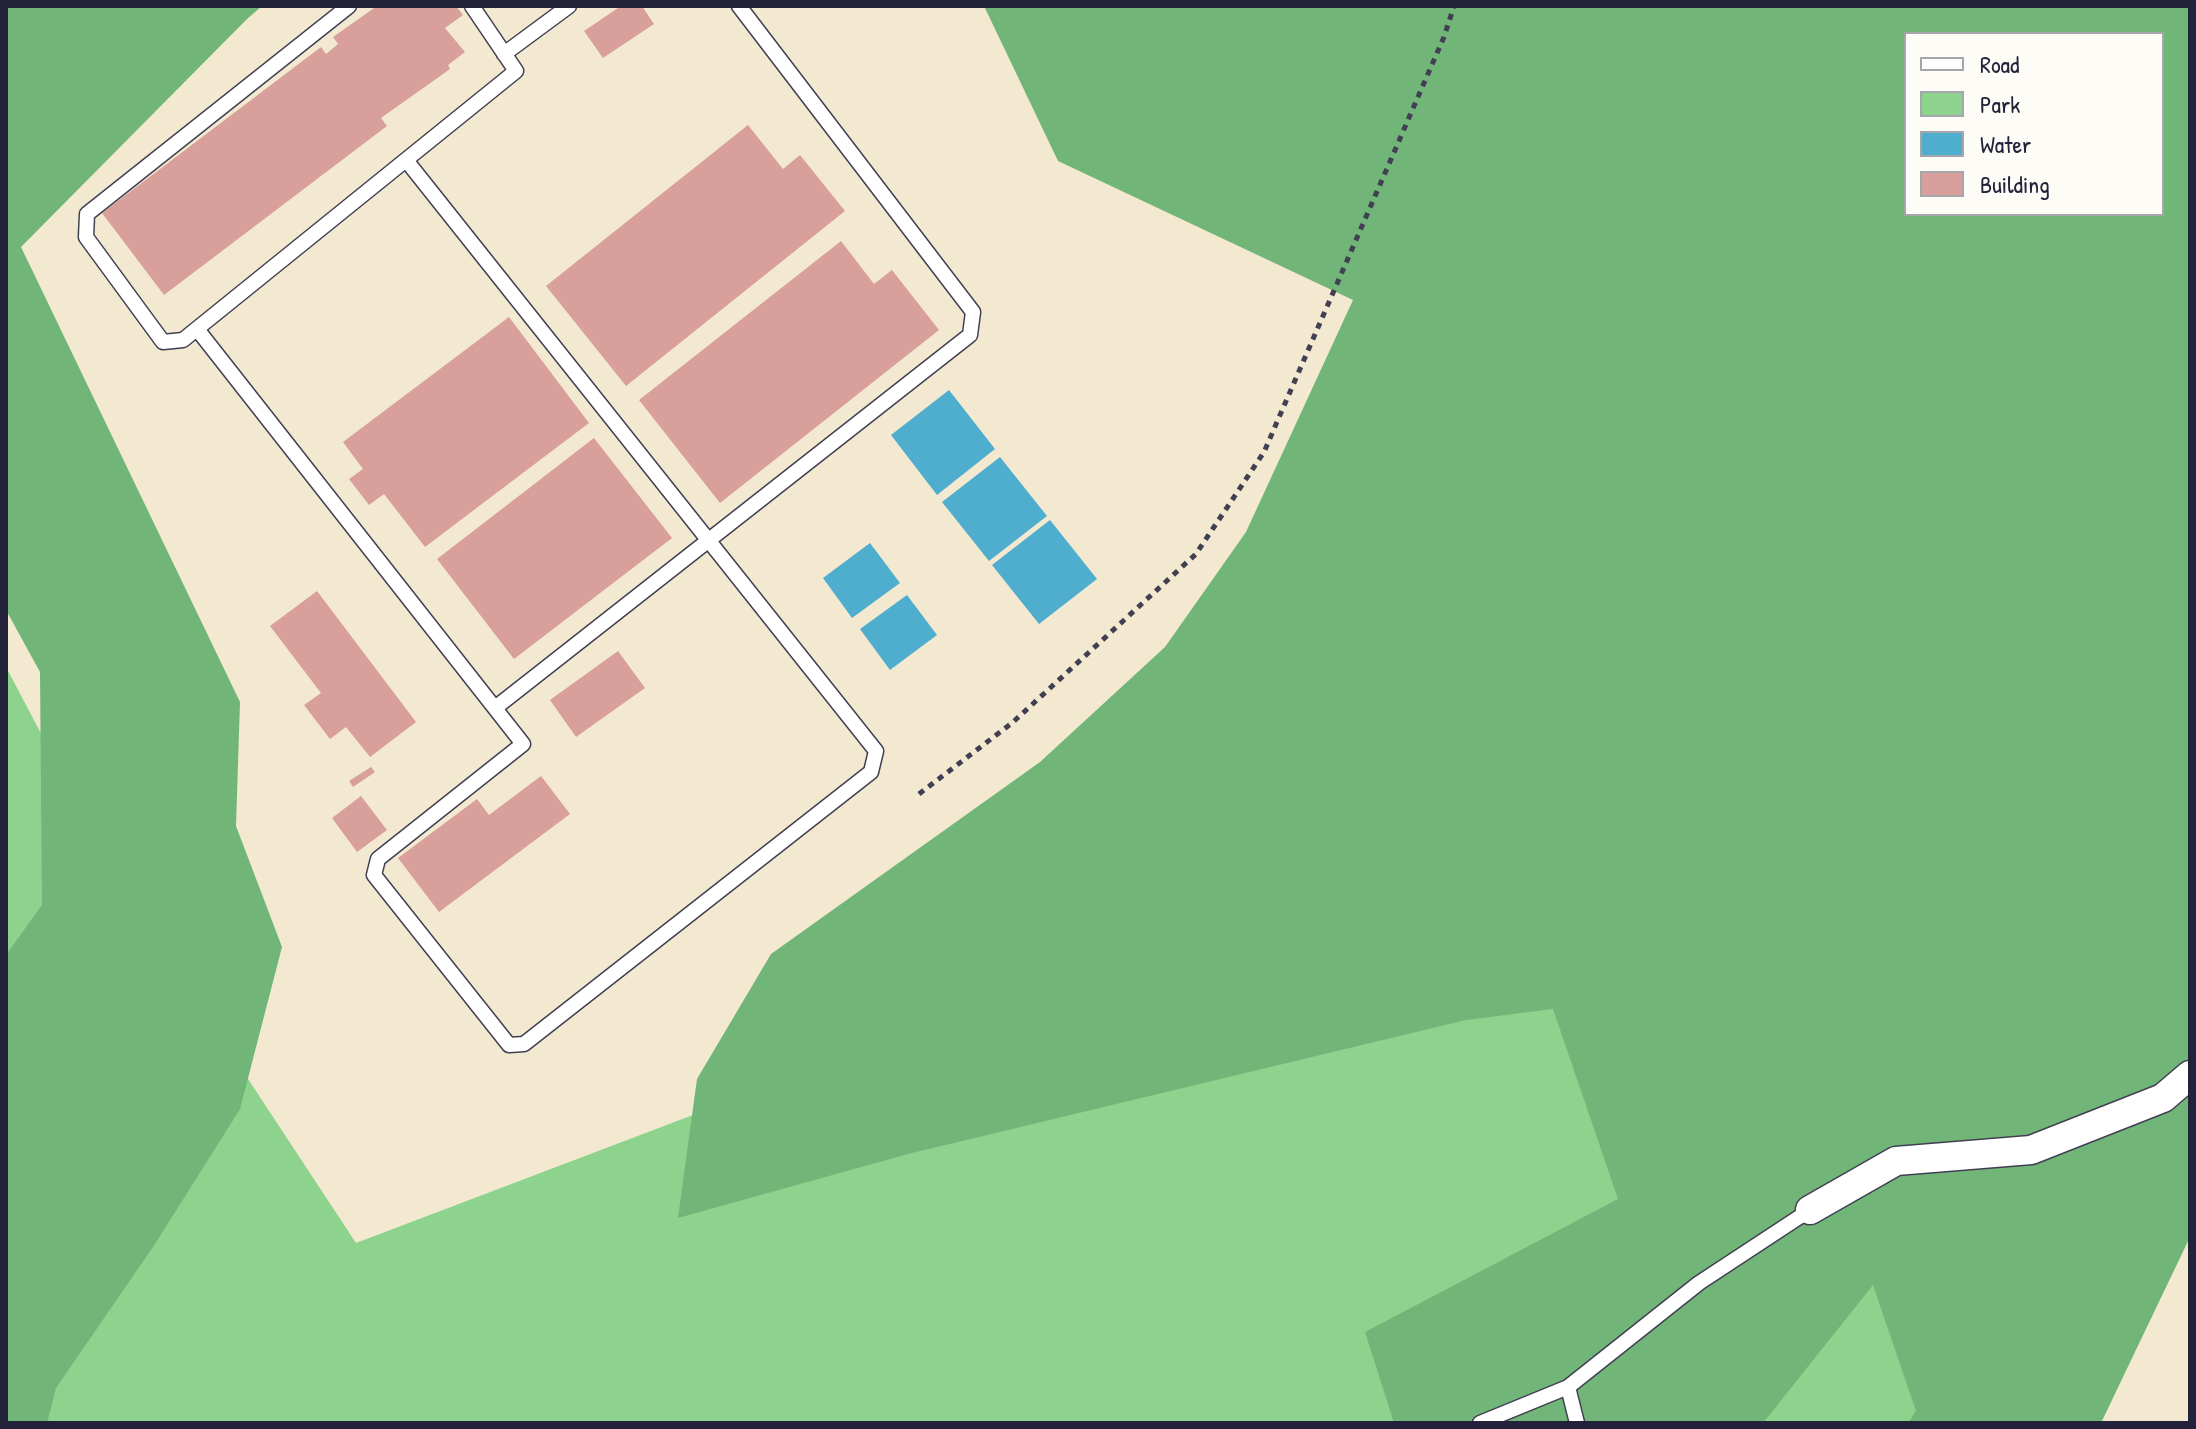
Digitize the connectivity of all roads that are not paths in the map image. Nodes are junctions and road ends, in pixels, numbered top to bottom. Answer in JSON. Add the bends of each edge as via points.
{"nodes":[{"id":1,"x":349,"y":6,"type":"edge"},
{"id":2,"x":472,"y":6,"type":"edge"},
{"id":3,"x":569,"y":6,"type":"edge"},
{"id":4,"x":739,"y":6,"type":"edge"},
{"id":5,"x":504,"y":54,"type":"junction"},
{"id":6,"x":406,"y":160,"type":"junction"},
{"id":7,"x":197,"y":329,"type":"junction"},
{"id":8,"x":710,"y":539,"type":"junction"},
{"id":9,"x":495,"y":708,"type":"junction"},
{"id":10,"x":2190,"y":1075,"type":"edge"},
{"id":11,"x":1810,"y":1210,"type":"joint"},
{"id":12,"x":1568,"y":1387,"type":"junction"},
{"id":13,"x":1480,"y":1423,"type":"edge"},
{"id":14,"x":1577,"y":1423,"type":"edge"}],
"edges":[{"from":1,"to":7,"type":"lane","via":[[87,214],[86,237],[163,342],[183,340]]},
{"from":2,"to":5,"type":"lane"},
{"from":3,"to":5,"type":"lane"},
{"from":4,"to":8,"type":"lane","via":[[973,312],[970,335]]},
{"from":5,"to":6,"type":"lane","via":[[516,71]]},
{"from":6,"to":7,"type":"lane"},
{"from":6,"to":8,"type":"lane"},
{"from":7,"to":9,"type":"lane"},
{"from":8,"to":9,"type":"lane"},
{"from":8,"to":9,"type":"lane","via":[[876,751],[871,772],[524,1044],[509,1045],[374,875],[378,859],[523,744]]},
{"from":10,"to":11,"type":"street","via":[[2163,1098],[2031,1150],[1896,1161]]},
{"from":11,"to":12,"type":"lane","via":[[1699,1283]]},
{"from":12,"to":13,"type":"lane"},
{"from":12,"to":14,"type":"lane"}]}
